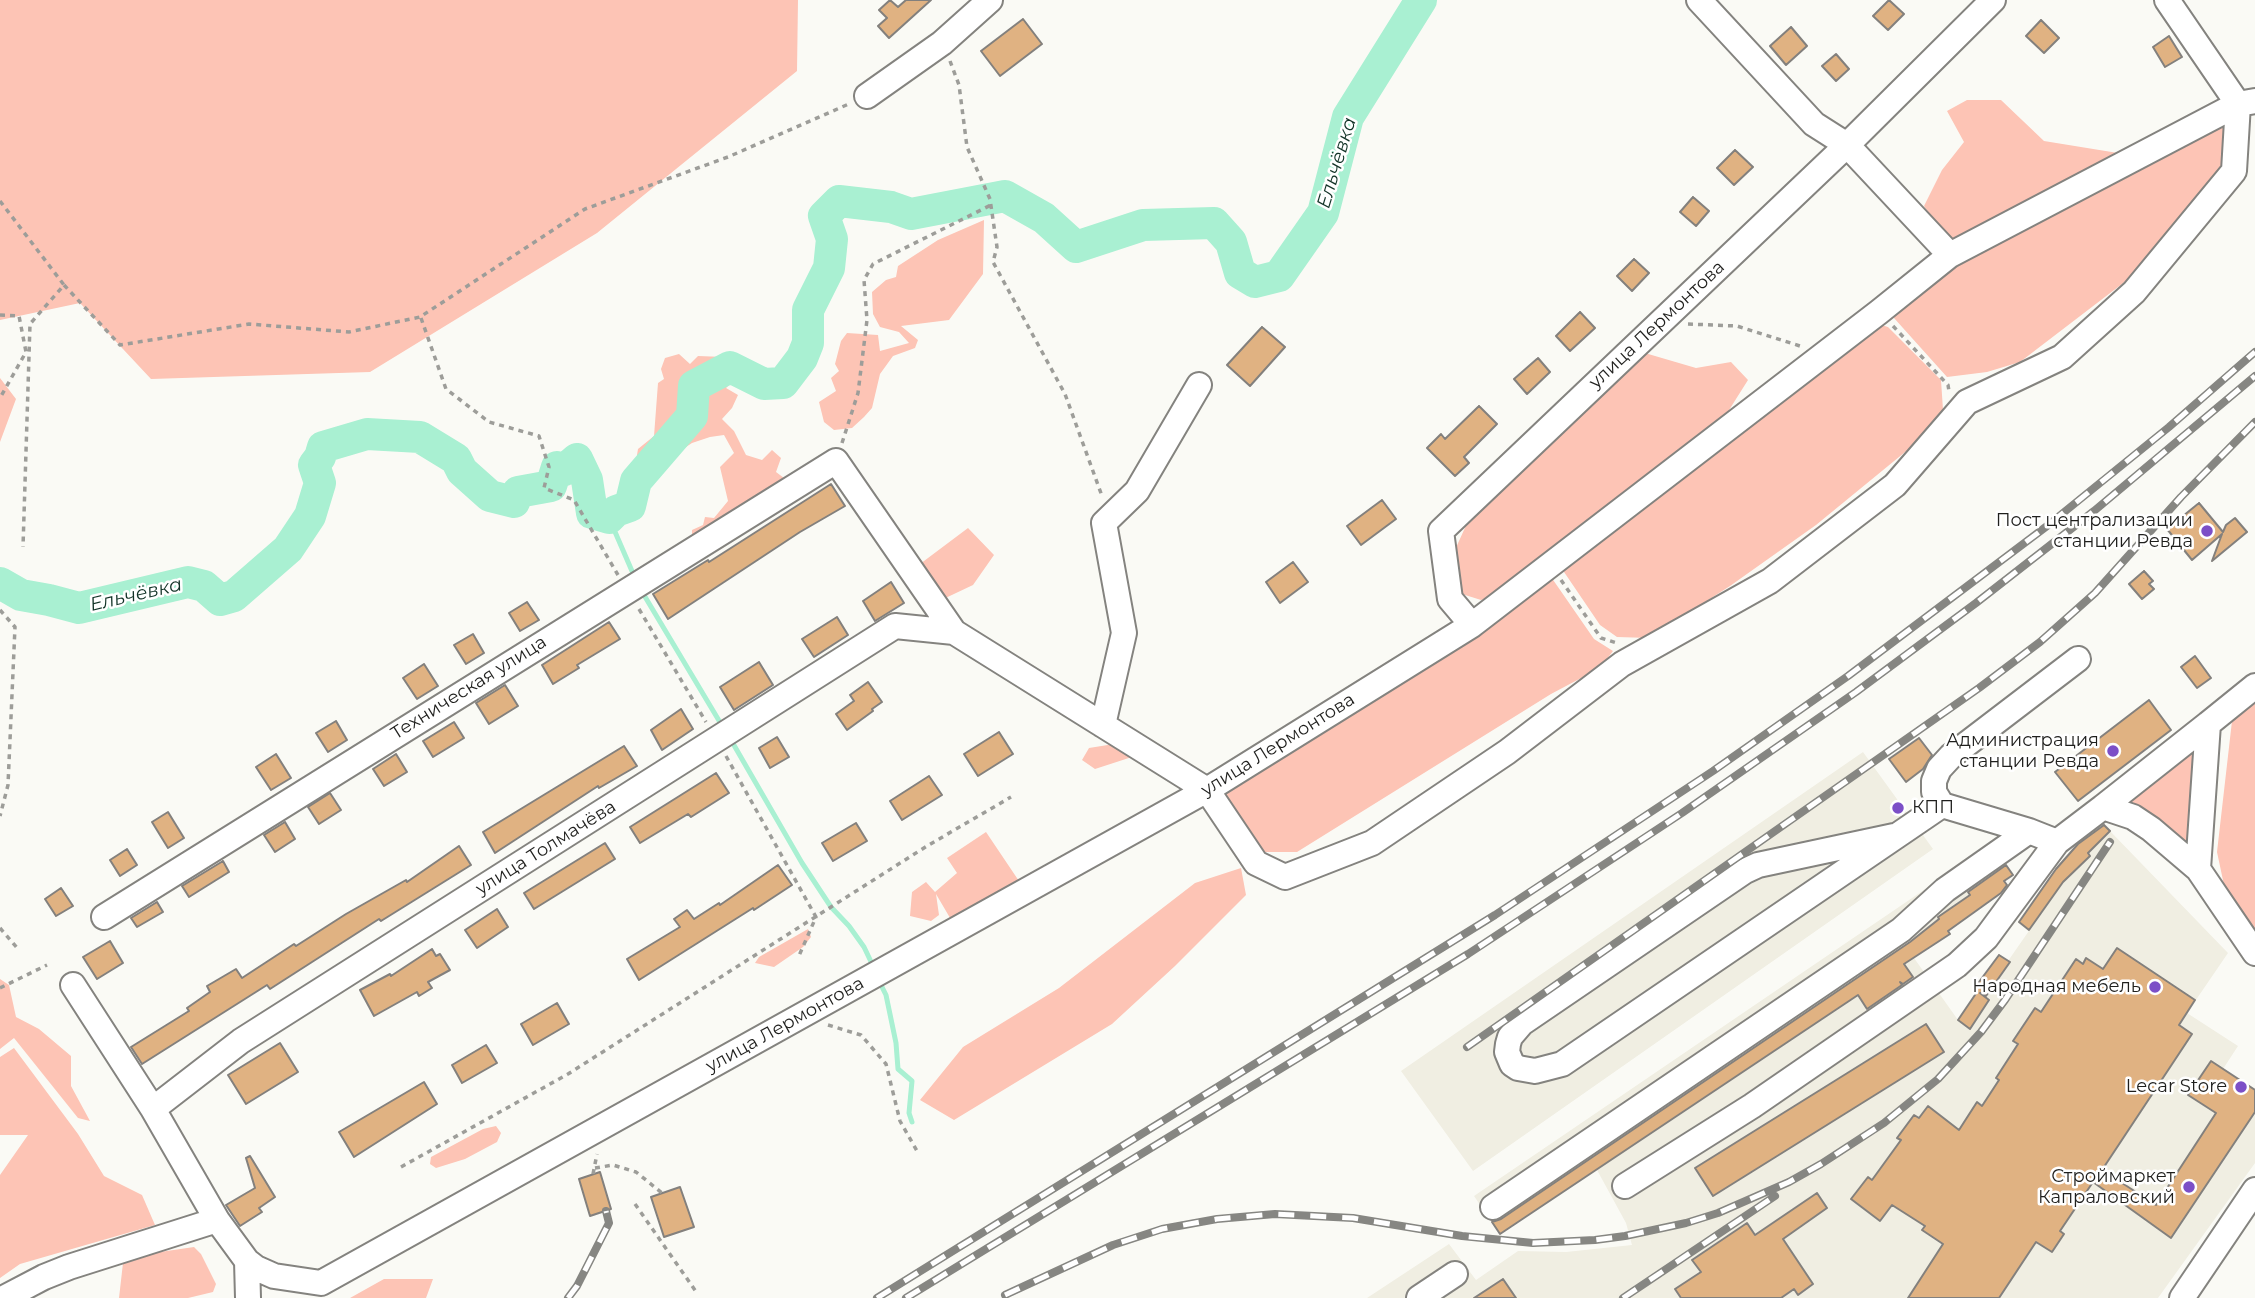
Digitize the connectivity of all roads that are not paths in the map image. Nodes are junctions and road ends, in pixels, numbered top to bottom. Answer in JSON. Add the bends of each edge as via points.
{"nodes":[{"id":1,"x":990,"y":0,"type":"edge"},
{"id":2,"x":1699,"y":0,"type":"edge"},
{"id":3,"x":1993,"y":0,"type":"edge"},
{"id":4,"x":2167,"y":0,"type":"edge"},
{"id":5,"x":867,"y":96,"type":"road end"},
{"id":6,"x":2247,"y":102,"type":"edge"},
{"id":7,"x":1847,"y":145,"type":"junction"},
{"id":8,"x":1950,"y":255,"type":"junction"},
{"id":9,"x":1199,"y":385,"type":"dead end"},
{"id":10,"x":1472,"y":625,"type":"junction"},
{"id":11,"x":954,"y":632,"type":"junction"},
{"id":12,"x":2078,"y":659,"type":"dead end"},
{"id":13,"x":2255,"y":686,"type":"edge"},
{"id":14,"x":2208,"y":724,"type":"junction"},
{"id":15,"x":1103,"y":725,"type":"junction"},
{"id":16,"x":1207,"y":790,"type":"junction"},
{"id":17,"x":1942,"y":804,"type":"junction"},
{"id":18,"x":2103,"y":807,"type":"junction"},
{"id":19,"x":2029,"y":831,"type":"junction"},
{"id":20,"x":1894,"y":836,"type":"junction"},
{"id":21,"x":2057,"y":842,"type":"junction"},
{"id":22,"x":2198,"y":869,"type":"junction"},
{"id":23,"x":104,"y":917,"type":"dead end"},
{"id":24,"x":2255,"y":953,"type":"edge"},
{"id":25,"x":73,"y":985,"type":"dead end"},
{"id":26,"x":153,"y":1109,"type":"junction"},
{"id":27,"x":1625,"y":1186,"type":"dead end"},
{"id":28,"x":2255,"y":1190,"type":"edge"},
{"id":29,"x":1493,"y":1207,"type":"dead end"},
{"id":30,"x":217,"y":1220,"type":"junction"},
{"id":31,"x":247,"y":1261,"type":"junction"},
{"id":32,"x":1455,"y":1274,"type":"dead end"},
{"id":33,"x":4,"y":1298,"type":"edge"},
{"id":34,"x":248,"y":1298,"type":"edge"},
{"id":35,"x":1419,"y":1298,"type":"edge"},
{"id":36,"x":2182,"y":1298,"type":"edge"}],
"edges":[{"from":1,"to":5,"type":"street","via":[[942,43]]},
{"from":2,"to":7,"type":"street","via":[[1814,124]]},
{"from":3,"to":7,"type":"street","name":"улица Лермонтова"},
{"from":4,"to":6,"type":"street"},
{"from":6,"to":8,"type":"street"},
{"from":6,"to":16,"type":"street","via":[[2234,171],[2134,292],[2062,357],[1967,402],[1895,485],[1770,581],[1622,664],[1507,752],[1372,843],[1285,877],[1256,863]]},
{"from":7,"to":8,"type":"street"},
{"from":7,"to":10,"type":"street","name":"улица Лермонтова","via":[[1441,530],[1450,598]]},
{"from":8,"to":10,"type":"street"},
{"from":9,"to":15,"type":"street","via":[[1137,491],[1104,523],[1124,633]]},
{"from":10,"to":16,"type":"street","name":"улица Лермонтова"},
{"from":11,"to":15,"type":"street"},
{"from":11,"to":23,"type":"street","name":"Техническая улица","via":[[836,461]]},
{"from":11,"to":26,"type":"street","name":"улица Толмачёва","via":[[895,626],[241,1041]]},
{"from":12,"to":17,"type":"street","via":[[1951,756],[1934,780],[1934,792]]},
{"from":13,"to":14,"type":"street"},
{"from":14,"to":18,"type":"street"},
{"from":14,"to":22,"type":"street"},
{"from":15,"to":16,"type":"street"},
{"from":16,"to":31,"type":"street","name":"улица Лермонтова","via":[[321,1283],[263,1273]]},
{"from":17,"to":19,"type":"street"},
{"from":17,"to":20,"type":"street"},
{"from":18,"to":21,"type":"street"},
{"from":18,"to":22,"type":"street","via":[[2133,817]]},
{"from":19,"to":21,"type":"street"},
{"from":19,"to":29,"type":"street","via":[[1945,890],[1901,930]]},
{"from":20,"to":20,"type":"street","via":[[1562,1064],[1535,1071],[1512,1064],[1508,1044],[1522,1023],[1745,871]]},
{"from":21,"to":27,"type":"street","via":[[1986,938],[1957,965]]},
{"from":22,"to":24,"type":"street"},
{"from":25,"to":26,"type":"street"},
{"from":26,"to":30,"type":"street"},
{"from":28,"to":36,"type":"street"},
{"from":30,"to":31,"type":"street"},
{"from":30,"to":33,"type":"street","via":[[69,1267]]},
{"from":31,"to":34,"type":"street"},
{"from":32,"to":35,"type":"street"}]}
